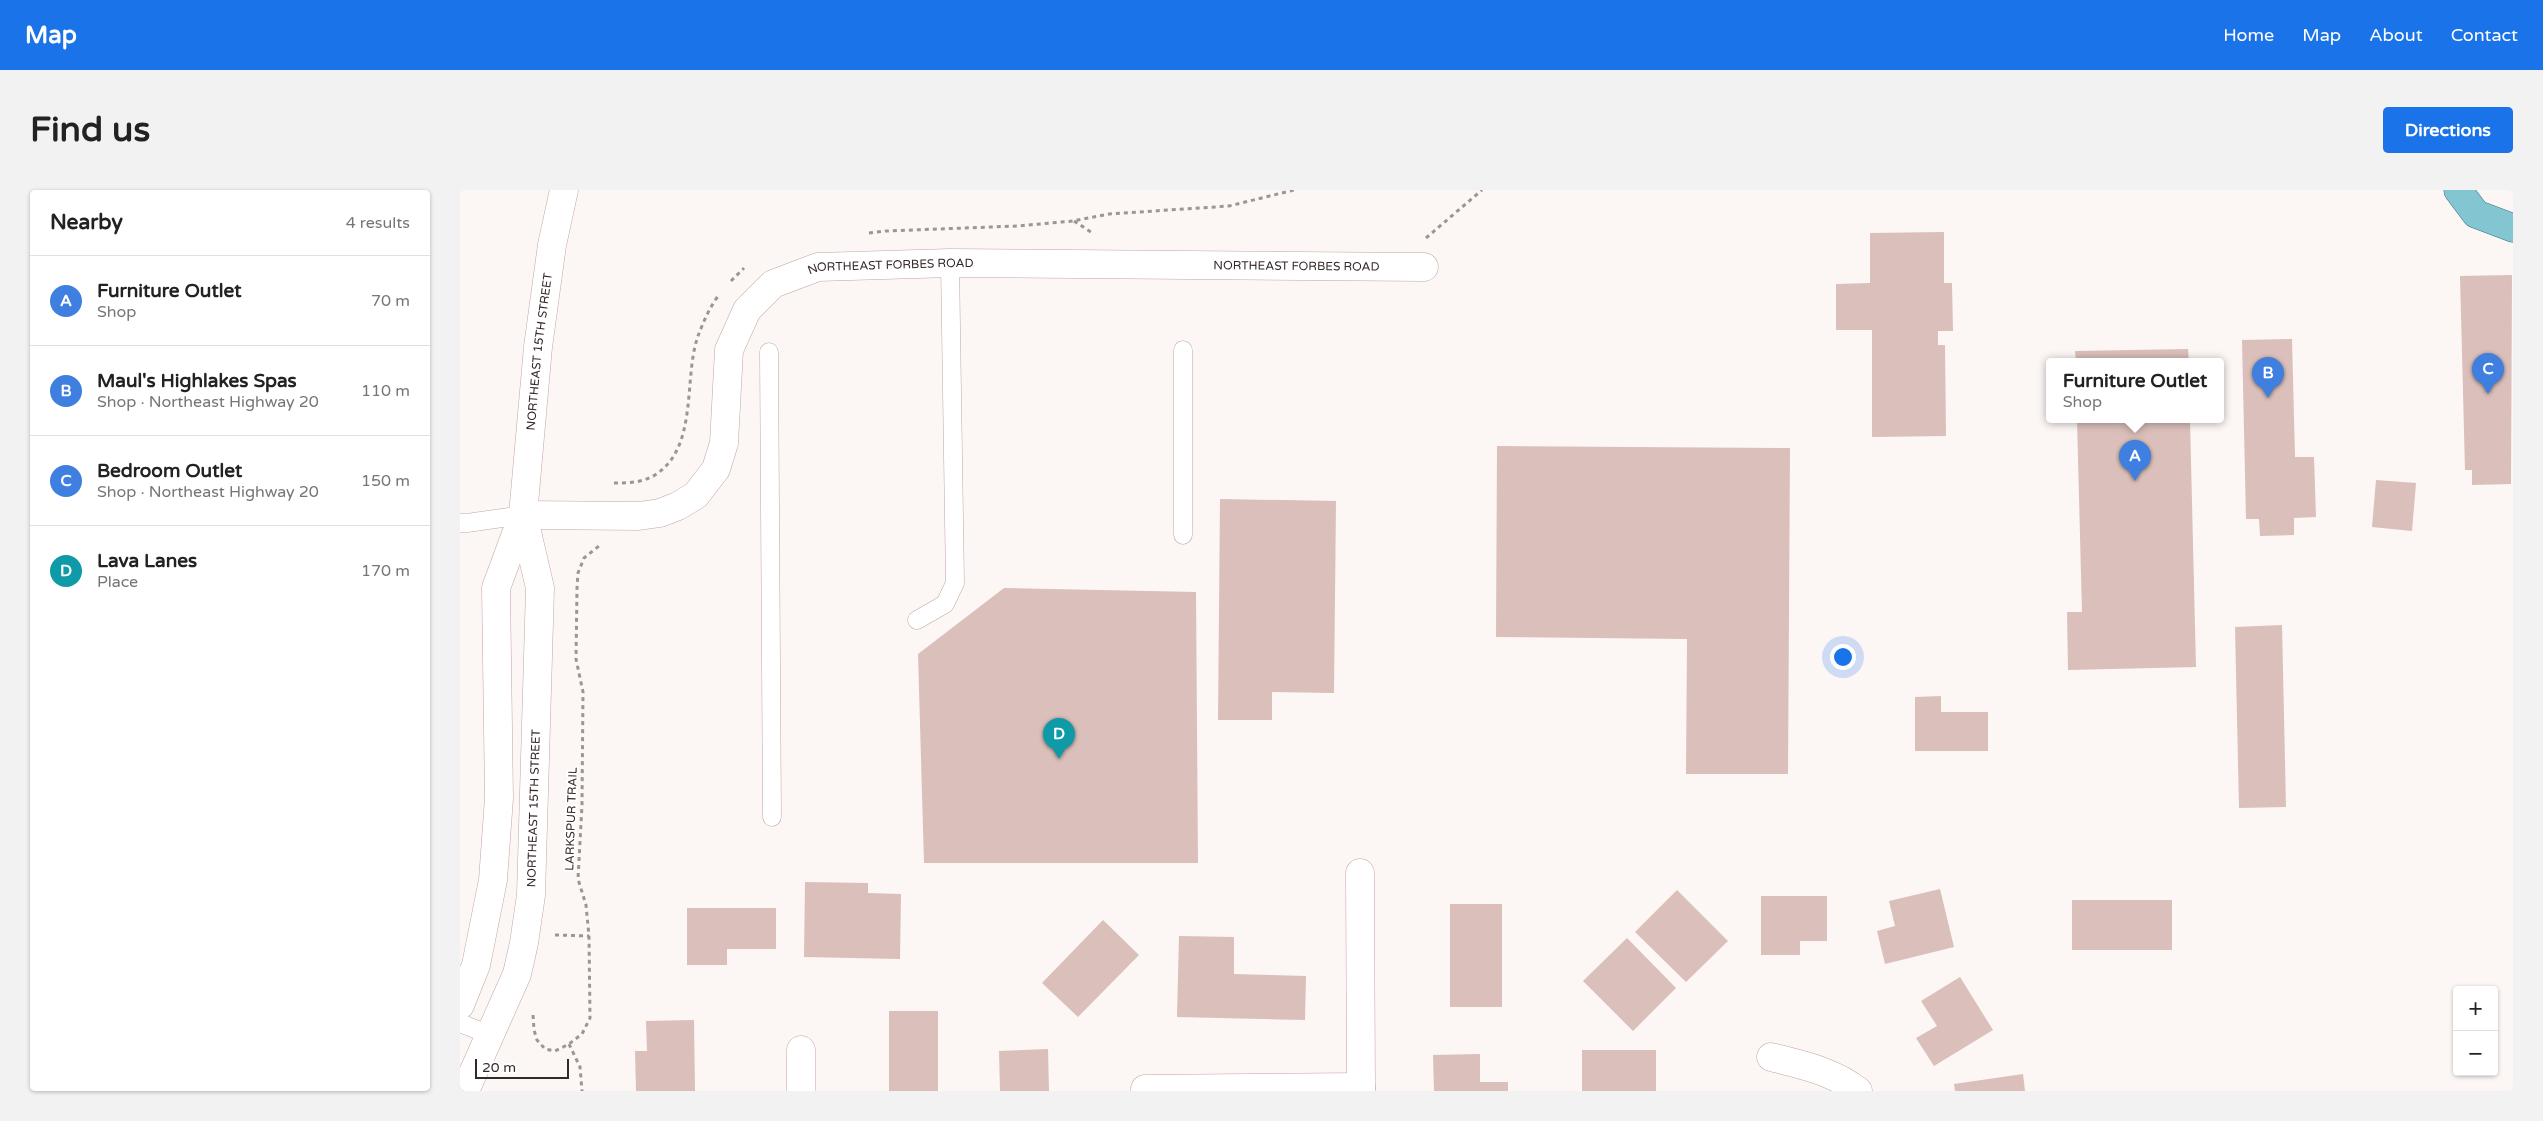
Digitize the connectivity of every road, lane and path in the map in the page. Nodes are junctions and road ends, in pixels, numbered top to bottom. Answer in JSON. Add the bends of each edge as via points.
{"nodes":[{"id":1,"x":564,"y":190,"type":"edge"},
{"id":2,"x":2458,"y":190,"type":"edge"},
{"id":3,"x":2513,"y":228,"type":"edge"},
{"id":4,"x":950,"y":262,"type":"junction"},
{"id":5,"x":1424,"y":267,"type":"dead end"},
{"id":6,"x":1184,"y":350,"type":"dead end"},
{"id":7,"x":769,"y":352,"type":"dead end"},
{"id":8,"x":523,"y":515,"type":"junction"},
{"id":9,"x":460,"y":522,"type":"edge"},
{"id":10,"x":1183,"y":535,"type":"dead end"},
{"id":11,"x":600,"y":545,"type":"dead end"},
{"id":12,"x":917,"y":620,"type":"dead end"},
{"id":13,"x":772,"y":817,"type":"dead end"},
{"id":14,"x":1360,"y":873,"type":"dead end"},
{"id":15,"x":589,"y":936,"type":"junction"},
{"id":16,"x":552,"y":943,"type":"dead end"},
{"id":17,"x":460,"y":1005,"type":"edge"},
{"id":18,"x":536,"y":1007,"type":"dead end"},
{"id":19,"x":460,"y":1023,"type":"edge"},
{"id":20,"x":490,"y":1035,"type":"junction"},
{"id":21,"x":570,"y":1044,"type":"junction"},
{"id":22,"x":801,"y":1050,"type":"dead end"},
{"id":23,"x":1771,"y":1058,"type":"dead end"},
{"id":24,"x":1145,"y":1089,"type":"dead end"},
{"id":25,"x":1361,"y":1089,"type":"edge"},
{"id":26,"x":465,"y":1091,"type":"edge"},
{"id":27,"x":582,"y":1091,"type":"edge"},
{"id":28,"x":801,"y":1091,"type":"edge"},
{"id":29,"x":1858,"y":1091,"type":"edge"}],
"edges":[{"from":1,"to":8,"type":"street","name":"NORTHEAST 15TH STREET","via":[[552,245],[538,346]]},
{"from":2,"to":3,"type":"main road","via":[[2476,214]]},
{"from":4,"to":5,"type":"street","name":"NORTHEAST FORBES ROAD"},
{"from":4,"to":8,"type":"street","name":"NORTHEAST FORBES ROAD","via":[[818,267],[773,284],[747,310],[729,350],[724,443],[716,469],[696,495],[660,513],[639,516]]},
{"from":4,"to":12,"type":"lane","via":[[955,583],[945,604]]},
{"from":6,"to":10,"type":"lane"},
{"from":7,"to":13,"type":"lane"},
{"from":8,"to":9,"type":"lane","via":[[468,524]]},
{"from":8,"to":17,"type":"street","name":"NORTHEAST 15TH STREET","via":[[496,588],[499,798],[494,880],[476,965]]},
{"from":8,"to":20,"type":"street","name":"NORTHEAST 15TH STREET","via":[[540,588],[531,895],[517,974]]},
{"from":11,"to":15,"type":"path","name":"LARKSPUR TRAIL","via":[[584,558],[577,588],[576,659],[583,692],[578,879],[586,905]]},
{"from":14,"to":25,"type":"street"},
{"from":15,"to":16,"type":"path","via":[[554,935]]},
{"from":15,"to":21,"type":"path","name":"LARKSPUR TRAIL","via":[[590,1018],[582,1034]]},
{"from":18,"to":21,"type":"path","via":[[534,1030],[545,1049],[555,1051]]},
{"from":19,"to":20,"type":"lane"},
{"from":20,"to":26,"type":"street","name":"NORTHEAST 15TH STREET"},
{"from":21,"to":27,"type":"path","via":[[580,1067]]},
{"from":22,"to":28,"type":"street"},
{"from":23,"to":29,"type":"street","via":[[1814,1067]]},
{"from":24,"to":25,"type":"street"}]}
